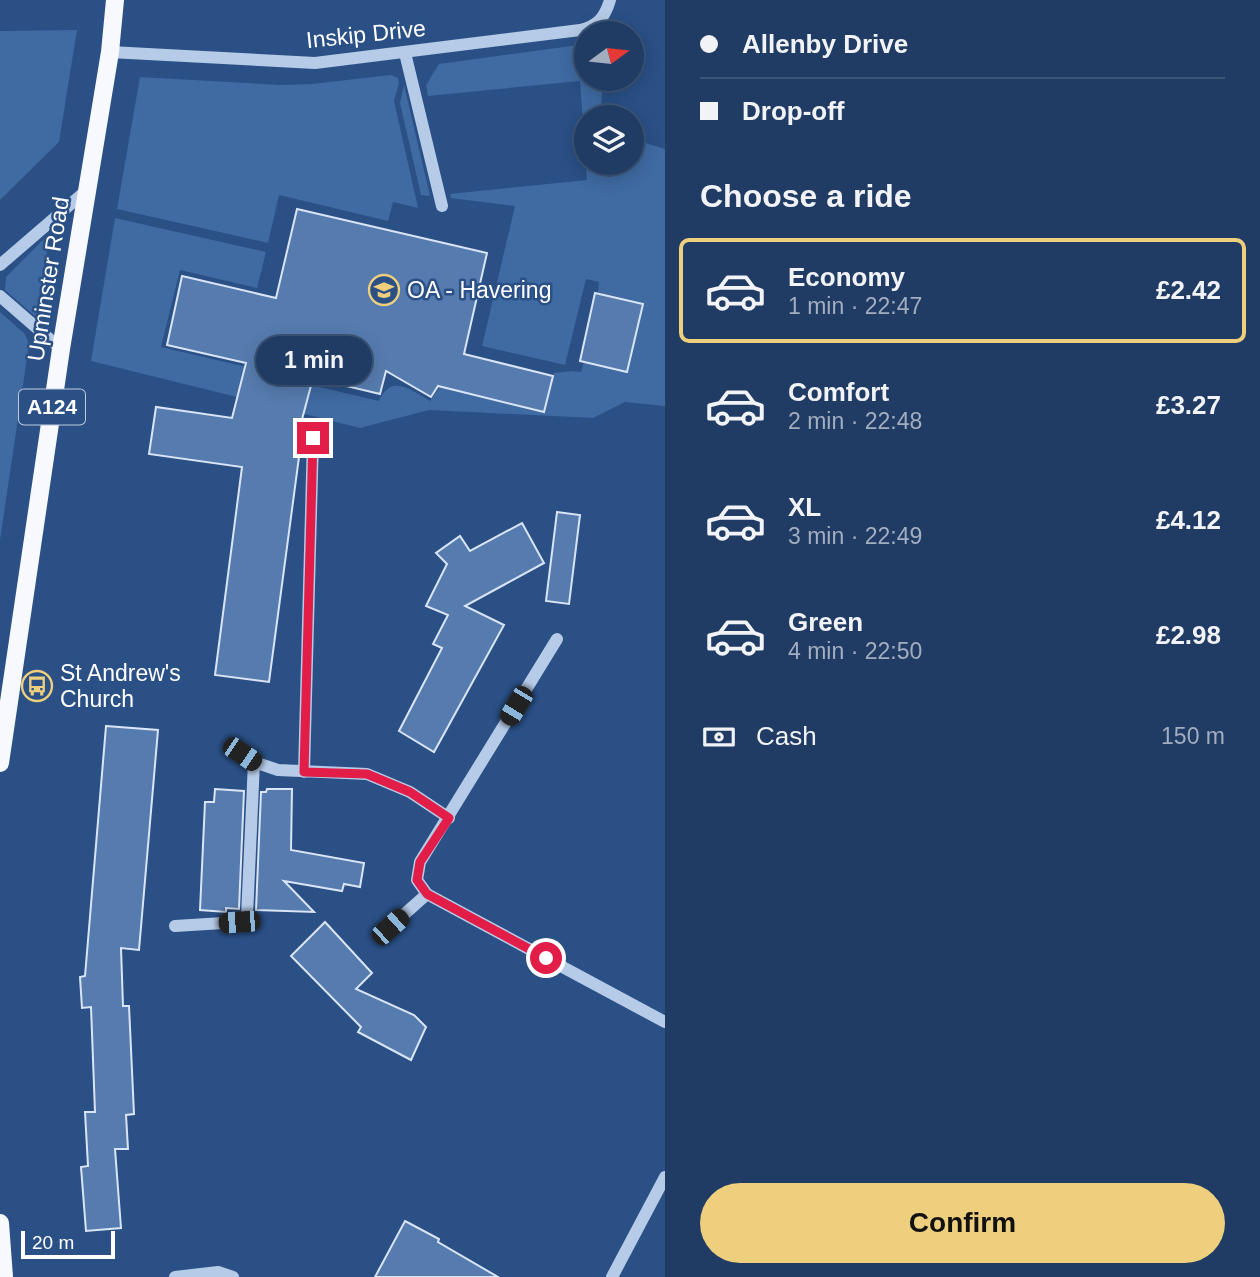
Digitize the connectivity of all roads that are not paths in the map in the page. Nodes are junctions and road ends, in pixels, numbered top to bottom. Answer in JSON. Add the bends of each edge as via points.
{"nodes":[{"id":1,"x":115,"y":0,"type":"edge"},
{"id":2,"x":610,"y":0,"type":"edge"},
{"id":3,"x":110,"y":52,"type":"junction"},
{"id":4,"x":404,"y":53,"type":"junction"},
{"id":5,"x":87,"y":190,"type":"junction"},
{"id":6,"x":442,"y":206,"type":"dead end"},
{"id":7,"x":0,"y":265,"type":"edge"},
{"id":8,"x":0,"y":296,"type":"edge"},
{"id":9,"x":61,"y":349,"type":"junction"},
{"id":10,"x":313,"y":438,"type":"dead end"},
{"id":11,"x":557,"y":639,"type":"dead end"},
{"id":12,"x":242,"y":754,"type":"dead end"},
{"id":13,"x":254,"y":762,"type":"junction"},
{"id":14,"x":0,"y":763,"type":"edge"},
{"id":15,"x":304,"y":772,"type":"junction"},
{"id":16,"x":449,"y":818,"type":"junction"},
{"id":17,"x":427,"y":894,"type":"junction"},
{"id":18,"x":175,"y":926,"type":"dead end"},
{"id":19,"x":390,"y":927,"type":"dead end"},
{"id":20,"x":665,"y":1022,"type":"edge"},
{"id":21,"x":665,"y":1177,"type":"edge"},
{"id":22,"x":0,"y":1223,"type":"edge"},
{"id":23,"x":4,"y":1277,"type":"edge"},
{"id":24,"x":175,"y":1277,"type":"edge"},
{"id":25,"x":233,"y":1277,"type":"edge"},
{"id":26,"x":612,"y":1277,"type":"edge"}],
"edges":[{"from":1,"to":3,"type":"main road","number":"A124"},
{"from":2,"to":4,"type":"street","name":"Inskip Drive","via":[[602,19],[589,28]]},
{"from":3,"to":4,"type":"street","name":"Inskip Drive","via":[[315,63]]},
{"from":3,"to":5,"type":"main road","name":"Upminster Road","number":"A124"},
{"from":4,"to":6,"type":"street"},
{"from":5,"to":7,"type":"street"},
{"from":5,"to":9,"type":"main road","name":"Upminster Road","number":"A124"},
{"from":8,"to":9,"type":"street"},
{"from":9,"to":14,"type":"main road","name":"Upminster Road","number":"A124"},
{"from":10,"to":15,"type":"street"},
{"from":11,"to":16,"type":"street"},
{"from":12,"to":13,"type":"street"},
{"from":13,"to":15,"type":"street"},
{"from":13,"to":18,"type":"street","via":[[247,916],[239,922]]},
{"from":15,"to":16,"type":"street","via":[[367,774],[410,792]]},
{"from":16,"to":17,"type":"street","via":[[420,862],[417,880]]},
{"from":17,"to":19,"type":"street"},
{"from":17,"to":20,"type":"street"},
{"from":21,"to":26,"type":"street"},
{"from":22,"to":23,"type":"main road"},
{"from":24,"to":25,"type":"street","via":[[218,1272]]}]}
